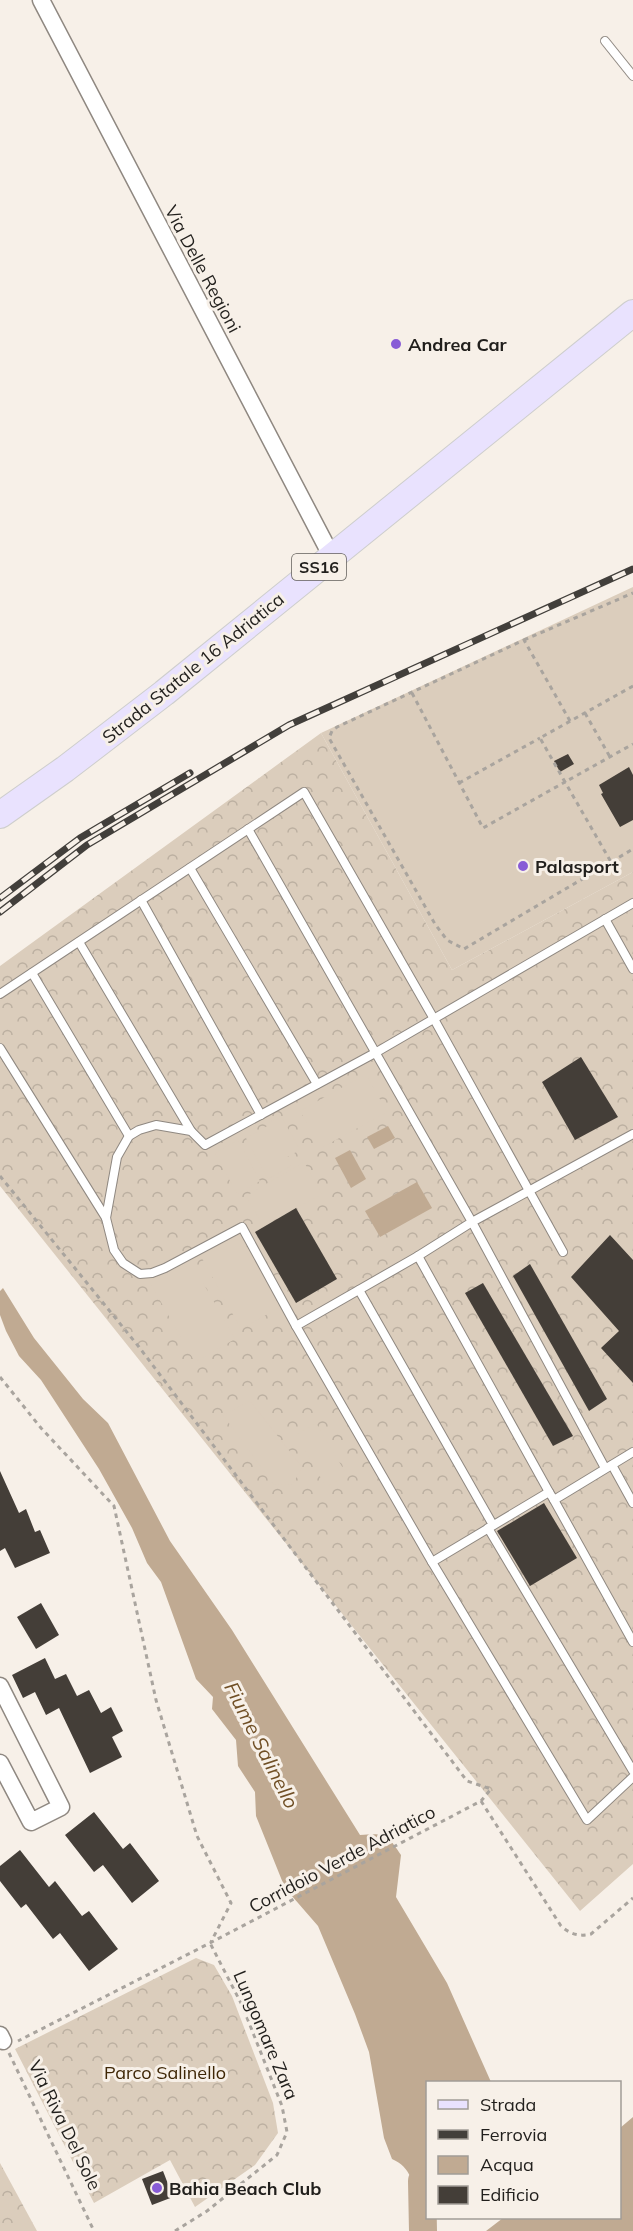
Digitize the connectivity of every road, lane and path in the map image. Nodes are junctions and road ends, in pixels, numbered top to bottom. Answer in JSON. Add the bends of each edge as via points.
{"nodes":[{"id":1,"x":41,"y":0,"type":"edge"},
{"id":2,"x":605,"y":41,"type":"dead end"},
{"id":3,"x":633,"y":76,"type":"edge"},
{"id":4,"x":633,"y":313,"type":"edge"},
{"id":5,"x":332,"y":557,"type":"junction"},
{"id":6,"x":633,"y":593,"type":"edge"},
{"id":7,"x":524,"y":640,"type":"junction"},
{"id":8,"x":633,"y":686,"type":"edge"},
{"id":9,"x":412,"y":693,"type":"junction"},
{"id":10,"x":585,"y":713,"type":"junction"},
{"id":11,"x":570,"y":721,"type":"junction"},
{"id":12,"x":540,"y":738,"type":"junction"},
{"id":13,"x":633,"y":744,"type":"edge"},
{"id":14,"x":610,"y":757,"type":"junction"},
{"id":15,"x":565,"y":782,"type":"junction"},
{"id":16,"x":459,"y":783,"type":"junction"},
{"id":17,"x":0,"y":815,"type":"edge"},
{"id":18,"x":248,"y":829,"type":"junction"},
{"id":19,"x":633,"y":849,"type":"edge"},
{"id":20,"x":611,"y":862,"type":"junction"},
{"id":21,"x":190,"y":868,"type":"junction"},
{"id":22,"x":141,"y":900,"type":"junction"},
{"id":23,"x":633,"y":903,"type":"edge"},
{"id":24,"x":605,"y":919,"type":"junction"},
{"id":25,"x":78,"y":942,"type":"junction"},
{"id":26,"x":633,"y":969,"type":"edge"},
{"id":27,"x":32,"y":973,"type":"junction"},
{"id":28,"x":0,"y":994,"type":"edge"},
{"id":29,"x":434,"y":1019,"type":"junction"},
{"id":30,"x":0,"y":1048,"type":"edge"},
{"id":31,"x":375,"y":1053,"type":"junction"},
{"id":32,"x":318,"y":1084,"type":"junction"},
{"id":33,"x":261,"y":1115,"type":"junction"},
{"id":34,"x":191,"y":1131,"type":"junction"},
{"id":35,"x":633,"y":1134,"type":"edge"},
{"id":36,"x":129,"y":1136,"type":"junction"},
{"id":37,"x":0,"y":1176,"type":"edge"},
{"id":38,"x":529,"y":1191,"type":"junction"},
{"id":39,"x":106,"y":1218,"type":"junction"},
{"id":40,"x":472,"y":1222,"type":"junction"},
{"id":41,"x":563,"y":1252,"type":"dead end"},
{"id":42,"x":418,"y":1256,"type":"junction"},
{"id":43,"x":359,"y":1290,"type":"junction"},
{"id":44,"x":296,"y":1326,"type":"junction"},
{"id":45,"x":0,"y":1377,"type":"edge"},
{"id":46,"x":633,"y":1452,"type":"edge"},
{"id":47,"x":609,"y":1467,"type":"junction"},
{"id":48,"x":551,"y":1496,"type":"junction"},
{"id":49,"x":633,"y":1503,"type":"edge"},
{"id":50,"x":491,"y":1527,"type":"junction"},
{"id":51,"x":432,"y":1562,"type":"junction"},
{"id":52,"x":633,"y":1642,"type":"edge"},
{"id":53,"x":0,"y":1686,"type":"edge"},
{"id":54,"x":0,"y":1763,"type":"edge"},
{"id":55,"x":633,"y":1771,"type":"edge"},
{"id":56,"x":633,"y":1777,"type":"edge"},
{"id":57,"x":481,"y":1801,"type":"junction"},
{"id":58,"x":633,"y":1898,"type":"edge"},
{"id":59,"x":210,"y":1943,"type":"junction"},
{"id":60,"x":2,"y":2038,"type":"edge"},
{"id":61,"x":94,"y":2231,"type":"edge"},
{"id":62,"x":176,"y":2231,"type":"edge"}],
"edges":[{"from":1,"to":5,"type":"street","name":"Via Delle Regioni"},
{"from":2,"to":3,"type":"lane"},
{"from":4,"to":5,"type":"main road","name":"Strada Statale 16 Adriatica","number":"SS16"},
{"from":5,"to":17,"type":"main road","name":"Strada Statale 16 Adriatica","number":"SS16","via":[[74,762]]},
{"from":6,"to":7,"type":"path"},
{"from":7,"to":9,"type":"path"},
{"from":7,"to":11,"type":"path"},
{"from":8,"to":10,"type":"path"},
{"from":9,"to":16,"type":"path"},
{"from":9,"to":20,"type":"path","via":[[337,727],[329,738],[447,940],[464,949]]},
{"from":10,"to":11,"type":"path"},
{"from":10,"to":14,"type":"path"},
{"from":11,"to":12,"type":"path"},
{"from":12,"to":15,"type":"path"},
{"from":12,"to":16,"type":"path"},
{"from":13,"to":14,"type":"path"},
{"from":14,"to":15,"type":"path"},
{"from":15,"to":16,"type":"path","via":[[483,828]]},
{"from":15,"to":20,"type":"path"},
{"from":18,"to":21,"type":"lane"},
{"from":18,"to":29,"type":"lane","via":[[304,792]]},
{"from":18,"to":31,"type":"lane"},
{"from":19,"to":20,"type":"path"},
{"from":21,"to":22,"type":"lane"},
{"from":21,"to":32,"type":"lane"},
{"from":22,"to":25,"type":"lane"},
{"from":22,"to":33,"type":"lane"},
{"from":23,"to":24,"type":"lane"},
{"from":24,"to":26,"type":"lane"},
{"from":24,"to":29,"type":"lane"},
{"from":25,"to":27,"type":"lane"},
{"from":25,"to":34,"type":"lane"},
{"from":27,"to":28,"type":"lane"},
{"from":27,"to":36,"type":"lane"},
{"from":29,"to":31,"type":"lane"},
{"from":29,"to":38,"type":"lane"},
{"from":30,"to":39,"type":"lane"},
{"from":31,"to":32,"type":"lane"},
{"from":31,"to":40,"type":"lane"},
{"from":32,"to":33,"type":"lane"},
{"from":33,"to":34,"type":"lane","via":[[205,1145]]},
{"from":34,"to":36,"type":"lane","via":[[156,1125]]},
{"from":35,"to":38,"type":"lane"},
{"from":36,"to":39,"type":"lane","via":[[117,1157]]},
{"from":37,"to":57,"type":"path","via":[[139,1347],[467,1781],[491,1789]]},
{"from":38,"to":40,"type":"lane"},
{"from":38,"to":41,"type":"lane"},
{"from":39,"to":44,"type":"lane","via":[[114,1250],[123,1263],[140,1274],[165,1268],[243,1227]]},
{"from":40,"to":42,"type":"lane"},
{"from":40,"to":47,"type":"lane"},
{"from":42,"to":43,"type":"lane"},
{"from":42,"to":48,"type":"lane"},
{"from":43,"to":44,"type":"lane"},
{"from":43,"to":50,"type":"lane"},
{"from":44,"to":51,"type":"lane"},
{"from":45,"to":59,"type":"path","via":[[41,1428],[114,1506],[156,1700],[197,1836],[231,1903]]},
{"from":46,"to":47,"type":"lane"},
{"from":47,"to":48,"type":"lane"},
{"from":47,"to":49,"type":"lane"},
{"from":48,"to":50,"type":"lane"},
{"from":48,"to":52,"type":"lane"},
{"from":50,"to":51,"type":"lane"},
{"from":50,"to":55,"type":"lane"},
{"from":51,"to":56,"type":"lane","via":[[587,1820]]},
{"from":53,"to":54,"type":"street","via":[[61,1807],[31,1822]]},
{"from":57,"to":58,"type":"path","via":[[567,1932],[591,1934]]},
{"from":57,"to":59,"type":"path","name":"Corridoio Verde Adriatico"},
{"from":59,"to":60,"type":"path","name":"Corridoio Verde Adriatico","via":[[13,2044]]},
{"from":59,"to":62,"type":"path","name":"Lungomare Zara","via":[[242,2005],[282,2106],[287,2132],[277,2155]]},
{"from":60,"to":61,"type":"path","name":"Via Riva Del Sole"}]}
